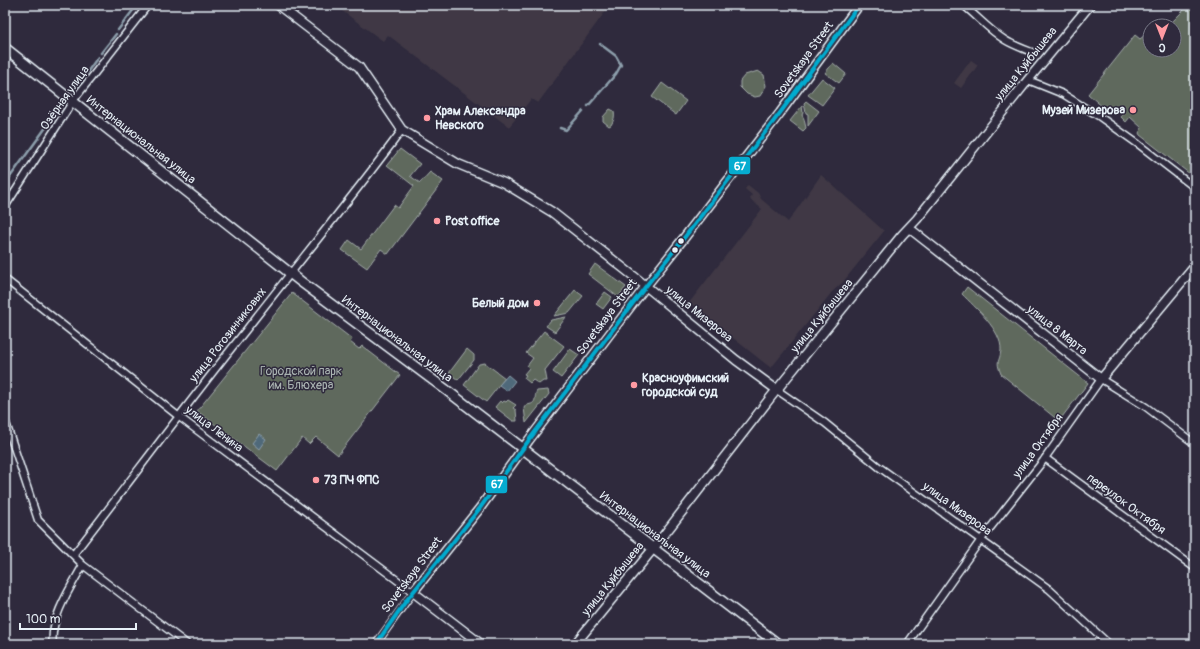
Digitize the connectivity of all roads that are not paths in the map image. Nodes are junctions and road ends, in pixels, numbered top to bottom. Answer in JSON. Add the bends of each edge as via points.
{"nodes":[{"id":1,"x":148,"y":5,"type":"edge"},
{"id":2,"x":278,"y":5,"type":"edge"},
{"id":3,"x":859,"y":5,"type":"edge"},
{"id":4,"x":963,"y":5,"type":"edge"},
{"id":5,"x":1090,"y":5,"type":"edge"},
{"id":6,"x":5,"y":48,"type":"edge"},
{"id":7,"x":1034,"y":53,"type":"dead end"},
{"id":8,"x":1028,"y":80,"type":"junction"},
{"id":9,"x":73,"y":101,"type":"junction"},
{"id":10,"x":402,"y":130,"type":"junction"},
{"id":11,"x":1195,"y":188,"type":"edge"},
{"id":12,"x":5,"y":207,"type":"edge"},
{"id":13,"x":909,"y":228,"type":"junction"},
{"id":14,"x":1195,"y":266,"type":"edge"},
{"id":15,"x":290,"y":273,"type":"junction"},
{"id":16,"x":5,"y":280,"type":"edge"},
{"id":17,"x":646,"y":286,"type":"junction"},
{"id":18,"x":1101,"y":379,"type":"junction"},
{"id":19,"x":777,"y":390,"type":"junction"},
{"id":20,"x":178,"y":416,"type":"junction"},
{"id":21,"x":5,"y":420,"type":"edge"},
{"id":22,"x":1195,"y":444,"type":"edge"},
{"id":23,"x":522,"y":449,"type":"junction"},
{"id":24,"x":1045,"y":458,"type":"junction"},
{"id":25,"x":980,"y":541,"type":"junction"},
{"id":26,"x":653,"y":549,"type":"junction"},
{"id":27,"x":73,"y":555,"type":"junction"},
{"id":28,"x":83,"y":564,"type":"junction"},
{"id":29,"x":1195,"y":568,"type":"edge"},
{"id":30,"x":413,"y":592,"type":"junction"},
{"id":31,"x":53,"y":644,"type":"edge"},
{"id":32,"x":187,"y":644,"type":"edge"},
{"id":33,"x":376,"y":644,"type":"edge"},
{"id":34,"x":481,"y":644,"type":"edge"},
{"id":35,"x":575,"y":644,"type":"edge"},
{"id":36,"x":778,"y":644,"type":"edge"},
{"id":37,"x":907,"y":644,"type":"edge"},
{"id":38,"x":1109,"y":644,"type":"edge"}],
"edges":[{"from":1,"to":9,"type":"street","name":"Озёрная улица"},
{"from":2,"to":10,"type":"main road","name":"улица Мизерова","via":[[359,67]]},
{"from":3,"to":17,"type":"main road","name":"Sovetskaya Street"},
{"from":4,"to":7,"type":"street","via":[[1005,40]]},
{"from":5,"to":8,"type":"main road","name":"улица Куйбышева"},
{"from":6,"to":9,"type":"main road","name":"Интернациональная улица"},
{"from":8,"to":11,"type":"street","via":[[1063,94],[1100,117]]},
{"from":8,"to":13,"type":"main road","name":"улица Куйбышева"},
{"from":9,"to":12,"type":"street","name":"Озёрная улица"},
{"from":9,"to":15,"type":"main road","name":"Интернациональная улица"},
{"from":10,"to":15,"type":"street","name":"улица Рогозинниковых"},
{"from":10,"to":17,"type":"main road","name":"улица Мизерова","via":[[458,164],[504,183],[552,212]]},
{"from":13,"to":18,"type":"main road","name":"улица 8 Марта"},
{"from":13,"to":19,"type":"main road","name":"улица Куйбышева"},
{"from":14,"to":18,"type":"main road","name":"улица Октября"},
{"from":15,"to":20,"type":"street","name":"улица Рогозинниковых"},
{"from":15,"to":23,"type":"main road","name":"Интернациональная улица"},
{"from":16,"to":20,"type":"street","name":"улица Ленина"},
{"from":17,"to":19,"type":"main road","name":"улица Мизерова"},
{"from":17,"to":23,"type":"main road","name":"Sovetskaya Street"},
{"from":18,"to":22,"type":"street","name":"улица 8 Марта","via":[[1146,407]]},
{"from":18,"to":24,"type":"street","name":"улица Октября"},
{"from":19,"to":25,"type":"street","name":"улица Мизерова","via":[[825,423],[879,467]]},
{"from":19,"to":26,"type":"main road","name":"улица Куйбышева"},
{"from":20,"to":27,"type":"street","name":"улица Рогозинниковых"},
{"from":20,"to":30,"type":"street","name":"улица Ленина"},
{"from":21,"to":27,"type":"street","via":[[38,520]]},
{"from":23,"to":26,"type":"main road","name":"Интернациональная улица"},
{"from":23,"to":30,"type":"main road","name":"Sovetskaya Street","via":[[480,508]]},
{"from":24,"to":25,"type":"street","name":"улица Октября"},
{"from":24,"to":29,"type":"street","name":"переулок Октября"},
{"from":25,"to":37,"type":"street","name":"улица Октября"},
{"from":25,"to":38,"type":"street","name":"улица Мизерова","via":[[1049,589]]},
{"from":26,"to":35,"type":"main road","name":"улица Куйбышева"},
{"from":26,"to":36,"type":"main road","name":"Интернациональная улица"},
{"from":27,"to":28,"type":"street"},
{"from":28,"to":31,"type":"street","via":[[59,608]]},
{"from":28,"to":32,"type":"street"},
{"from":30,"to":33,"type":"street","name":"Sovetskaya Street"},
{"from":30,"to":34,"type":"main road"}]}
